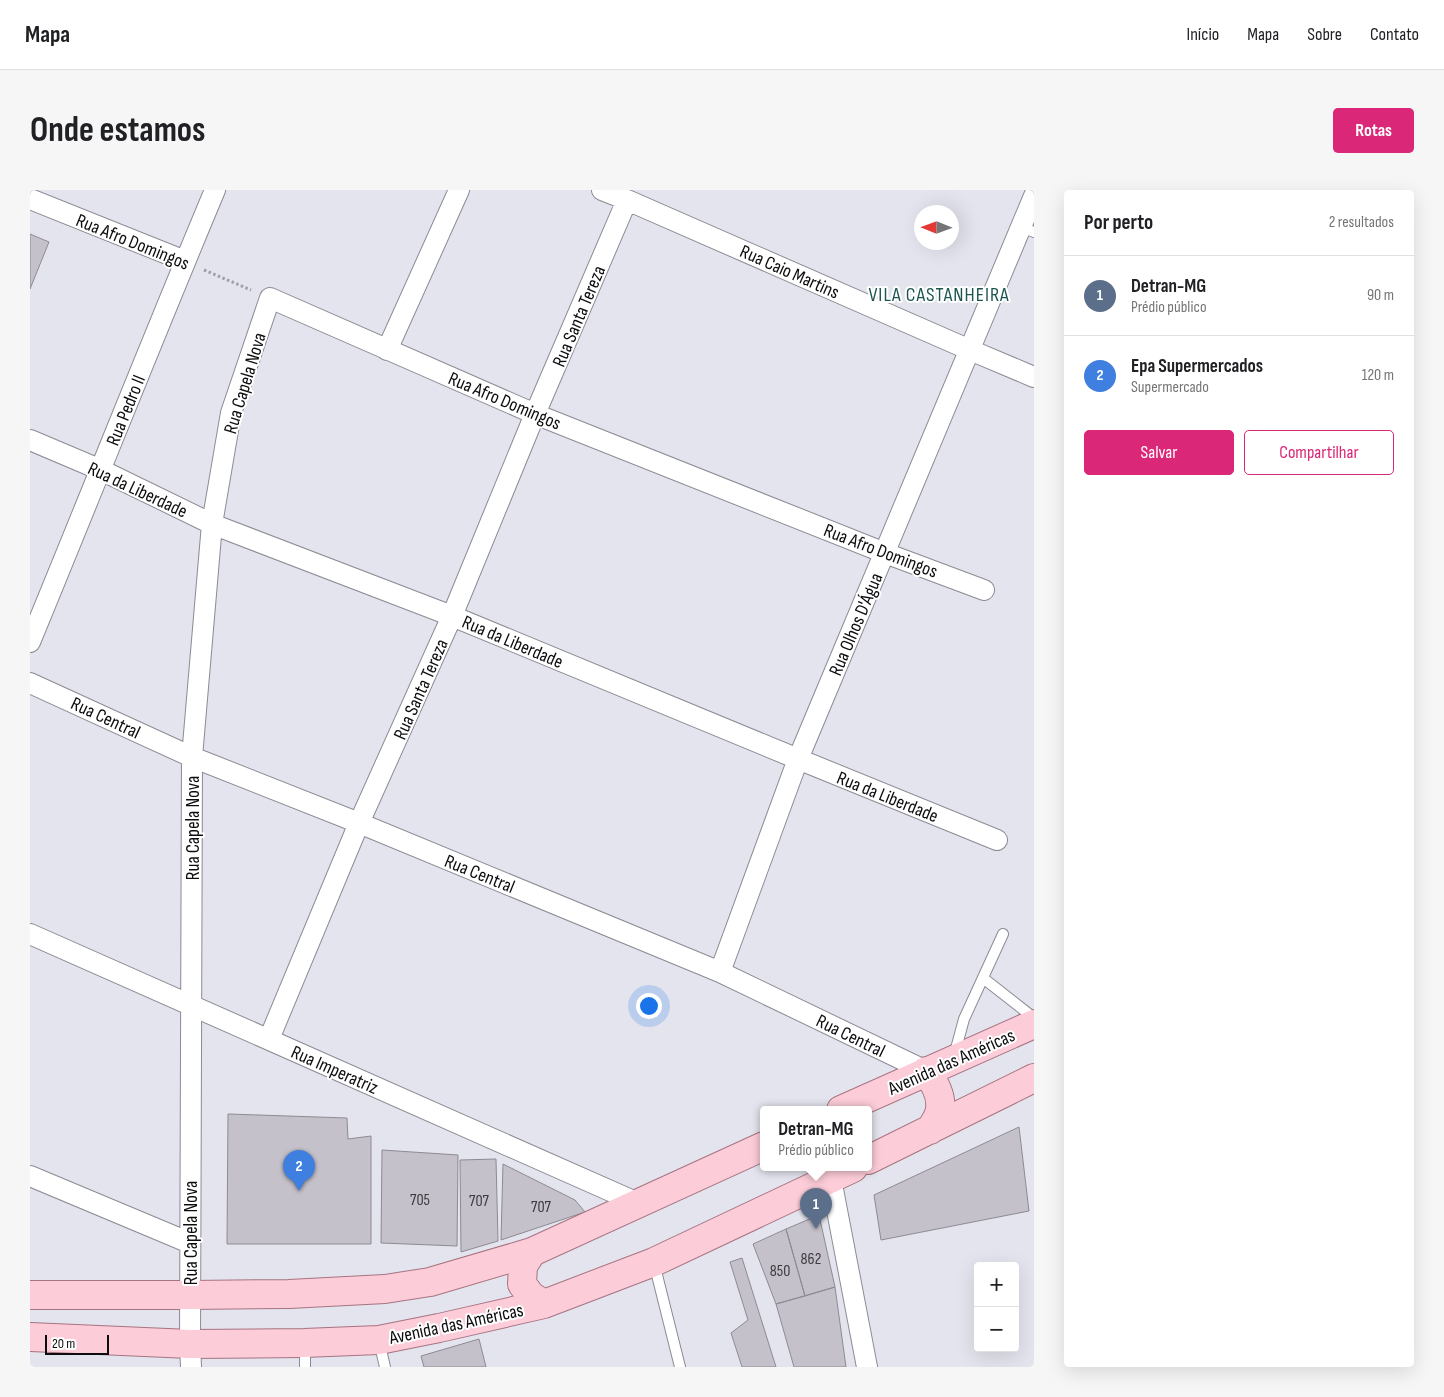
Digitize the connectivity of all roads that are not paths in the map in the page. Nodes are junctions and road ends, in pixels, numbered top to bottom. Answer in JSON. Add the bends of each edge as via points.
{"nodes":[{"id":1,"x":216,"y":190,"type":"edge"},
{"id":2,"x":460,"y":190,"type":"edge"},
{"id":3,"x":602,"y":190,"type":"edge"},
{"id":4,"x":1034,"y":196,"type":"edge"},
{"id":5,"x":30,"y":199,"type":"edge"},
{"id":6,"x":628,"y":200,"type":"junction"},
{"id":7,"x":1028,"y":230,"type":"edge"},
{"id":8,"x":185,"y":261,"type":"junction"},
{"id":9,"x":270,"y":298,"type":"joint"},
{"id":10,"x":388,"y":350,"type":"junction"},
{"id":11,"x":970,"y":350,"type":"junction"},
{"id":12,"x":1034,"y":377,"type":"edge"},
{"id":13,"x":535,"y":414,"type":"junction"},
{"id":14,"x":30,"y":440,"type":"edge"},
{"id":15,"x":101,"y":470,"type":"junction"},
{"id":16,"x":212,"y":524,"type":"junction"},
{"id":17,"x":885,"y":553,"type":"junction"},
{"id":18,"x":984,"y":590,"type":"dead end"},
{"id":19,"x":452,"y":616,"type":"junction"},
{"id":20,"x":30,"y":642,"type":"edge"},
{"id":21,"x":30,"y":683,"type":"edge"},
{"id":22,"x":192,"y":757,"type":"junction"},
{"id":23,"x":798,"y":759,"type":"junction"},
{"id":24,"x":359,"y":823,"type":"junction"},
{"id":25,"x":997,"y":840,"type":"dead end"},
{"id":26,"x":30,"y":934,"type":"edge"},
{"id":27,"x":1003,"y":934,"type":"dead end"},
{"id":28,"x":720,"y":972,"type":"junction"},
{"id":29,"x":983,"y":978,"type":"junction"},
{"id":30,"x":191,"y":1005,"type":"junction"},
{"id":31,"x":1034,"y":1018,"type":"edge"},
{"id":32,"x":1034,"y":1024,"type":"edge"},
{"id":33,"x":269,"y":1039,"type":"junction"},
{"id":34,"x":953,"y":1059,"type":"junction"},
{"id":35,"x":926,"y":1071,"type":"junction"},
{"id":36,"x":1034,"y":1078,"type":"edge"},
{"id":37,"x":850,"y":1106,"type":"edge"},
{"id":38,"x":930,"y":1130,"type":"junction"},
{"id":39,"x":760,"y":1148,"type":"edge"},
{"id":40,"x":872,"y":1158,"type":"edge"},
{"id":41,"x":842,"y":1173,"type":"edge"},
{"id":42,"x":30,"y":1176,"type":"edge"},
{"id":43,"x":640,"y":1204,"type":"junction"},
{"id":44,"x":190,"y":1243,"type":"junction"},
{"id":45,"x":532,"y":1252,"type":"junction"},
{"id":46,"x":654,"y":1262,"type":"junction"},
{"id":47,"x":30,"y":1294,"type":"edge"},
{"id":48,"x":190,"y":1295,"type":"junction"},
{"id":49,"x":544,"y":1304,"type":"junction"},
{"id":50,"x":30,"y":1337,"type":"edge"},
{"id":51,"x":379,"y":1340,"type":"junction"},
{"id":52,"x":305,"y":1355,"type":"edge"},
{"id":53,"x":190,"y":1356,"type":"edge"},
{"id":54,"x":385,"y":1367,"type":"edge"},
{"id":55,"x":680,"y":1367,"type":"edge"},
{"id":56,"x":867,"y":1367,"type":"edge"}],
"edges":[{"from":1,"to":8,"type":"street","name":"Rua Pedro II"},
{"from":2,"to":10,"type":"street"},
{"from":3,"to":6,"type":"street","name":"Rua Caio Martins"},
{"from":4,"to":7,"type":"street","name":"Rua Olhos D'Água"},
{"from":5,"to":8,"type":"street","name":"Rua Afro Domingos"},
{"from":6,"to":11,"type":"street","name":"Rua Caio Martins"},
{"from":6,"to":13,"type":"street","name":"Rua Santa Tereza"},
{"from":7,"to":11,"type":"street","name":"Rua Olhos D'Água"},
{"from":8,"to":15,"type":"street","name":"Rua Pedro II"},
{"from":9,"to":10,"type":"street","name":"Rua Afro Domingos"},
{"from":9,"to":16,"type":"street","name":"Rua Capela Nova","via":[[231,413]]},
{"from":10,"to":13,"type":"street","name":"Rua Afro Domingos"},
{"from":11,"to":12,"type":"street","name":"Rua Caio Martins"},
{"from":11,"to":17,"type":"street","name":"Rua Olhos D'Água"},
{"from":13,"to":17,"type":"street","name":"Rua Afro Domingos"},
{"from":13,"to":19,"type":"street","name":"Rua Santa Tereza"},
{"from":14,"to":15,"type":"street","name":"Rua da Liberdade"},
{"from":15,"to":16,"type":"street","name":"Rua da Liberdade"},
{"from":15,"to":20,"type":"street","name":"Rua Pedro II"},
{"from":16,"to":19,"type":"street","name":"Rua da Liberdade"},
{"from":16,"to":22,"type":"street","name":"Rua Capela Nova"},
{"from":17,"to":18,"type":"street","name":"Rua Afro Domingos"},
{"from":17,"to":23,"type":"street","name":"Rua Olhos D'Água"},
{"from":19,"to":23,"type":"street","name":"Rua da Liberdade"},
{"from":19,"to":24,"type":"street","name":"Rua Santa Tereza"},
{"from":21,"to":22,"type":"street","name":"Rua Central"},
{"from":22,"to":24,"type":"street","name":"Rua Central"},
{"from":22,"to":30,"type":"street","name":"Rua Capela Nova"},
{"from":23,"to":25,"type":"street","name":"Rua da Liberdade"},
{"from":23,"to":28,"type":"street","name":"Rua Olhos D'Água"},
{"from":24,"to":28,"type":"street","name":"Rua Central"},
{"from":24,"to":33,"type":"street","name":"Rua Santa Tereza"},
{"from":26,"to":30,"type":"street","name":"Rua Imperatriz"},
{"from":27,"to":29,"type":"lane"},
{"from":28,"to":35,"type":"street","name":"Rua Central"},
{"from":29,"to":31,"type":"lane"},
{"from":29,"to":34,"type":"lane","via":[[964,1020]]},
{"from":30,"to":33,"type":"street","name":"Rua Imperatriz"},
{"from":30,"to":44,"type":"street","name":"Rua Capela Nova"},
{"from":32,"to":34,"type":"main road","name":"Avenida das Américas"},
{"from":33,"to":43,"type":"street","name":"Rua Imperatriz"},
{"from":34,"to":35,"type":"main road","name":"Avenida das Américas"},
{"from":35,"to":37,"type":"main road","name":"Avenida das Américas"},
{"from":35,"to":38,"type":"main road","via":[[936,1085],[940,1100],[939,1114]]},
{"from":36,"to":38,"type":"main road"},
{"from":38,"to":40,"type":"main road"},
{"from":39,"to":43,"type":"main road"},
{"from":41,"to":46,"type":"main road","name":"Avenida das Américas"},
{"from":41,"to":56,"type":"street"},
{"from":42,"to":44,"type":"street"},
{"from":43,"to":45,"type":"main road"},
{"from":44,"to":48,"type":"street","name":"Rua Capela Nova"},
{"from":45,"to":48,"type":"main road","via":[[430,1282],[385,1289]]},
{"from":45,"to":49,"type":"main road","via":[[523,1266],[522,1284],[531,1296]]},
{"from":46,"to":49,"type":"main road","name":"Avenida das Américas"},
{"from":46,"to":55,"type":"lane"},
{"from":47,"to":48,"type":"main road"},
{"from":48,"to":53,"type":"street","name":"Rua Capela Nova"},
{"from":49,"to":51,"type":"main road","name":"Avenida das Américas"},
{"from":50,"to":53,"type":"main road","name":"Avenida das Américas"},
{"from":51,"to":52,"type":"main road","name":"Avenida das Américas"},
{"from":51,"to":54,"type":"lane"},
{"from":52,"to":53,"type":"main road","name":"Avenida das Américas"}]}
